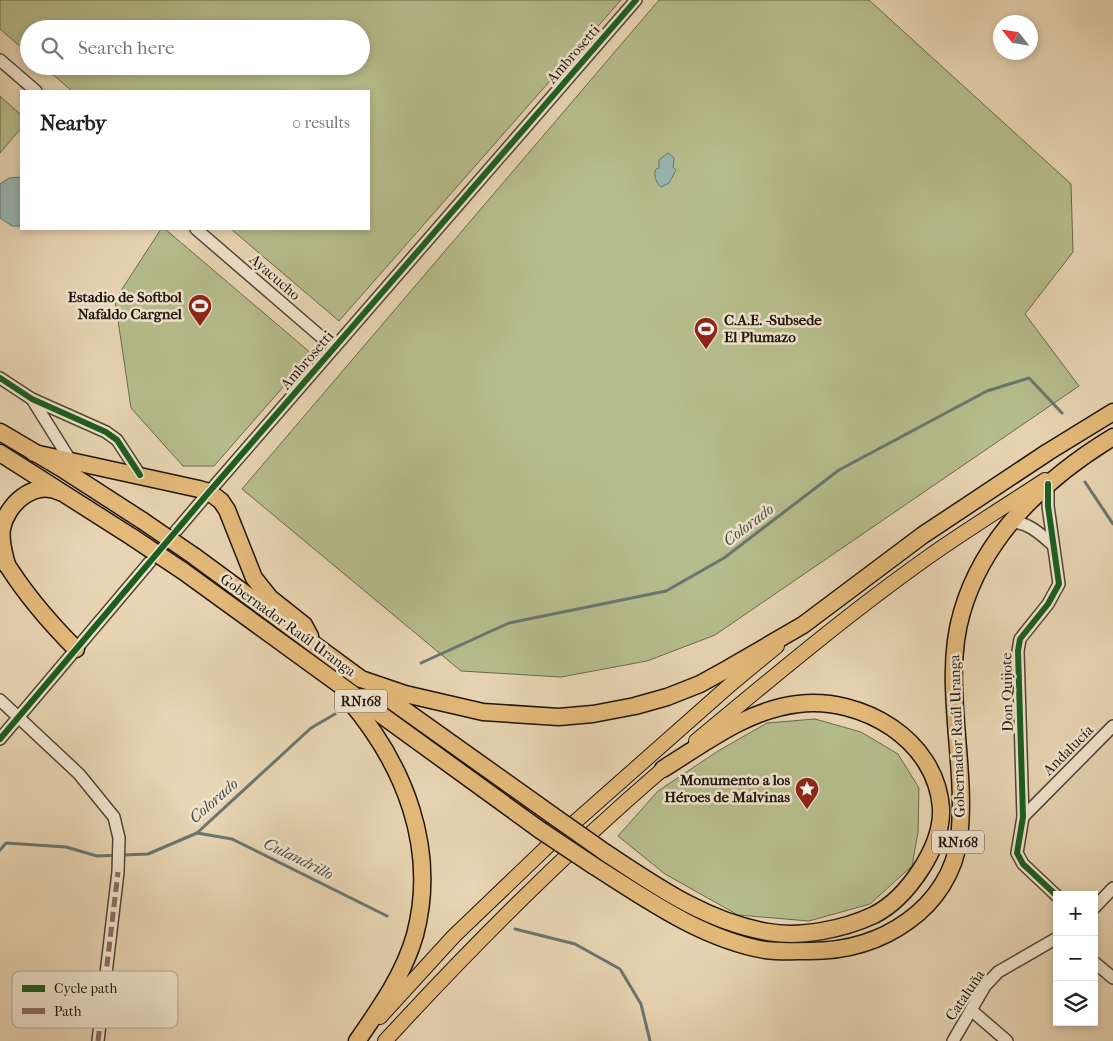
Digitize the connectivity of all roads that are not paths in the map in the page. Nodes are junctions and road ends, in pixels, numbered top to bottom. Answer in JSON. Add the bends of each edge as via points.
{"nodes":[{"id":1,"x":636,"y":0,"type":"edge"},
{"id":2,"x":0,"y":60,"type":"edge"},
{"id":3,"x":35,"y":90,"type":"edge"},
{"id":4,"x":197,"y":230,"type":"edge"},
{"id":5,"x":334,"y":348,"type":"junction"},
{"id":6,"x":0,"y":378,"type":"edge"},
{"id":7,"x":32,"y":399,"type":"junction"},
{"id":8,"x":1113,"y":412,"type":"edge"},
{"id":9,"x":0,"y":432,"type":"edge"},
{"id":10,"x":1113,"y":437,"type":"edge"},
{"id":11,"x":1087,"y":452,"type":"junction"},
{"id":12,"x":0,"y":453,"type":"edge"},
{"id":13,"x":34,"y":453,"type":"junction"},
{"id":14,"x":70,"y":460,"type":"junction"},
{"id":15,"x":140,"y":475,"type":"junction"},
{"id":16,"x":84,"y":484,"type":"junction"},
{"id":17,"x":1048,"y":484,"type":"junction"},
{"id":18,"x":208,"y":492,"type":"junction"},
{"id":19,"x":79,"y":502,"type":"junction"},
{"id":20,"x":1012,"y":522,"type":"junction"},
{"id":21,"x":1053,"y":545,"type":"junction"},
{"id":22,"x":3,"y":559,"type":"edge"},
{"id":23,"x":803,"y":625,"type":"junction"},
{"id":24,"x":316,"y":646,"type":"junction"},
{"id":25,"x":76,"y":649,"type":"junction"},
{"id":26,"x":330,"y":679,"type":"junction"},
{"id":27,"x":361,"y":679,"type":"junction"},
{"id":28,"x":0,"y":700,"type":"edge"},
{"id":29,"x":19,"y":717,"type":"junction"},
{"id":30,"x":1113,"y":726,"type":"edge"},
{"id":31,"x":0,"y":739,"type":"edge"},
{"id":32,"x":663,"y":769,"type":"junction"},
{"id":33,"x":1023,"y":817,"type":"junction"},
{"id":34,"x":1113,"y":888,"type":"edge"},
{"id":35,"x":1053,"y":892,"type":"edge"},
{"id":36,"x":1098,"y":904,"type":"edge"},
{"id":37,"x":1053,"y":940,"type":"edge"},
{"id":38,"x":1098,"y":965,"type":"edge"},
{"id":39,"x":106,"y":971,"type":"edge"},
{"id":40,"x":1113,"y":978,"type":"edge"},
{"id":41,"x":971,"y":1010,"type":"junction"},
{"id":42,"x":100,"y":1028,"type":"edge"},
{"id":43,"x":98,"y":1041,"type":"edge"},
{"id":44,"x":357,"y":1041,"type":"edge"},
{"id":45,"x":385,"y":1041,"type":"edge"},
{"id":46,"x":953,"y":1041,"type":"edge"},
{"id":47,"x":1007,"y":1041,"type":"edge"}],
"edges":[{"from":1,"to":5,"type":"street","name":"Ambrosetti"},
{"from":2,"to":3,"type":"street"},
{"from":4,"to":5,"type":"street","name":"Ayacucho"},
{"from":5,"to":18,"type":"street","name":"Ambrosetti"},
{"from":6,"to":7,"type":"street"},
{"from":7,"to":14,"type":"street"},
{"from":7,"to":15,"type":"street","via":[[106,432],[117,440]]},
{"from":8,"to":23,"type":"highway","name":"Gobernador Raúl Uranga","number":"RN168","via":[[923,535]]},
{"from":9,"to":13,"type":"highway","name":"Gobernador Raúl Uranga","number":"RN168"},
{"from":10,"to":11,"type":"highway","name":"Gobernador Raúl Uranga","number":"RN168"},
{"from":11,"to":17,"type":"highway","name":"Gobernador Raúl Uranga","number":"RN168"},
{"from":11,"to":32,"type":"main road","name":"Gobernador Raúl Uranga","via":[[931,555],[779,671]]},
{"from":12,"to":19,"type":"highway","name":"Gobernador Raúl Uranga","number":"RN168"},
{"from":13,"to":14,"type":"highway"},
{"from":13,"to":16,"type":"highway","name":"Gobernador Raúl Uranga","number":"RN168"},
{"from":14,"to":15,"type":"highway"},
{"from":14,"to":16,"type":"street"},
{"from":15,"to":18,"type":"highway"},
{"from":16,"to":24,"type":"highway","name":"Gobernador Raúl Uranga","number":"RN168","bridge":true,"via":[[194,556]]},
{"from":17,"to":20,"type":"highway","name":"Gobernador Raúl Uranga","number":"RN168"},
{"from":17,"to":21,"type":"street","name":"Don Quijote"},
{"from":18,"to":24,"type":"highway","via":[[227,510],[254,578],[270,598],[304,625]]},
{"from":18,"to":25,"type":"street","name":"Ambrosetti"},
{"from":19,"to":22,"type":"highway","via":[[52,489],[33,491],[22,497],[4,518],[1,532]]},
{"from":19,"to":26,"type":"highway","name":"Gobernador Raúl Uranga","number":"RN168","bridge":true,"via":[[183,571]]},
{"from":20,"to":21,"type":"street","via":[[1023,523]]},
{"from":20,"to":26,"type":"highway","name":"Gobernador Raúl Uranga","number":"RN168","bridge":true,"via":[[992,545],[972,582],[955,638],[961,802],[959,840],[952,866],[939,891],[922,912],[892,933],[857,946],[829,951],[766,950],[741,944],[658,907],[540,830]]},
{"from":21,"to":33,"type":"street","name":"Don Quijote","via":[[1059,584],[1048,604],[1020,639],[1018,651]]},
{"from":22,"to":25,"type":"highway","via":[[58,631]]},
{"from":23,"to":27,"type":"highway","name":"Gobernador Raúl Uranga","number":"RN168","via":[[700,684],[635,706],[593,714],[559,717],[483,712],[405,694]]},
{"from":23,"to":44,"type":"main road","name":"Gobernador Raúl Uranga","via":[[731,684],[549,845],[454,936]]},
{"from":24,"to":27,"type":"highway","name":"Gobernador Raúl Uranga","number":"RN168"},
{"from":25,"to":29,"type":"street","name":"Ambrosetti"},
{"from":26,"to":44,"type":"highway","via":[[366,720],[397,772],[411,807],[421,865],[420,905],[414,936],[396,982]]},
{"from":27,"to":32,"type":"highway","bridge":true,"via":[[664,892],[738,925],[770,933],[804,932],[847,925],[875,914],[908,887],[926,862],[938,836],[941,809],[927,766],[896,730],[880,719],[847,706],[829,702],[778,708],[728,728]]},
{"from":28,"to":29,"type":"street"},
{"from":29,"to":31,"type":"street","name":"Ambrosetti"},
{"from":29,"to":39,"type":"street","via":[[99,795],[114,817],[119,838],[118,872]]},
{"from":30,"to":33,"type":"street","name":"Andalucía"},
{"from":32,"to":45,"type":"main road","name":"Gobernador Raúl Uranga","via":[[563,858],[470,950]]},
{"from":33,"to":35,"type":"street","name":"Don Quijote","via":[[1017,853]]},
{"from":34,"to":36,"type":"street"},
{"from":37,"to":41,"type":"street","name":"Cataluña","via":[[998,972]]},
{"from":38,"to":40,"type":"street"},
{"from":41,"to":46,"type":"street","name":"Cataluña"},
{"from":41,"to":47,"type":"street"},
{"from":42,"to":43,"type":"street"}]}
